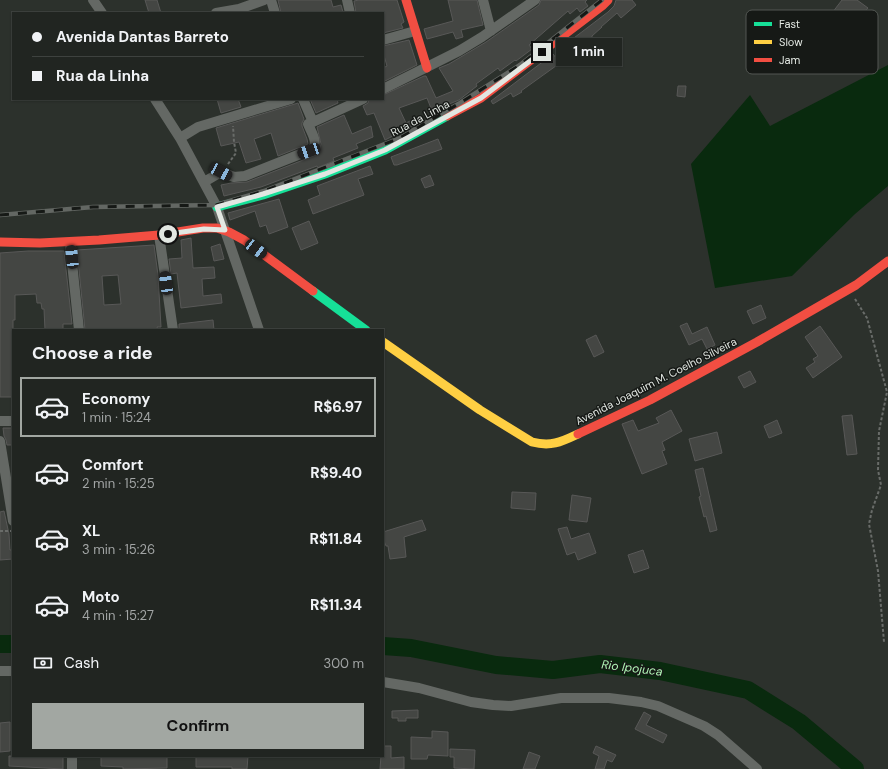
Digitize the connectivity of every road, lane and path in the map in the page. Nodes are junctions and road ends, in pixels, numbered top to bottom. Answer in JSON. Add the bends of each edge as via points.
{"nodes":[{"id":1,"x":93,"y":0,"type":"edge"},
{"id":2,"x":264,"y":0,"type":"edge"},
{"id":3,"x":271,"y":0,"type":"edge"},
{"id":4,"x":347,"y":0,"type":"edge"},
{"id":5,"x":406,"y":0,"type":"edge"},
{"id":6,"x":483,"y":0,"type":"edge"},
{"id":7,"x":535,"y":0,"type":"edge"},
{"id":8,"x":608,"y":0,"type":"edge"},
{"id":9,"x":101,"y":12,"type":"edge"},
{"id":10,"x":222,"y":12,"type":"edge"},
{"id":11,"x":275,"y":12,"type":"edge"},
{"id":12,"x":350,"y":12,"type":"edge"},
{"id":13,"x":415,"y":31,"type":"junction"},
{"id":14,"x":491,"y":31,"type":"junction"},
{"id":15,"x":384,"y":40,"type":"edge"},
{"id":16,"x":426,"y":68,"type":"junction"},
{"id":17,"x":384,"y":89,"type":"edge"},
{"id":18,"x":156,"y":100,"type":"edge"},
{"id":19,"x":261,"y":100,"type":"edge"},
{"id":20,"x":288,"y":100,"type":"edge"},
{"id":21,"x":303,"y":100,"type":"edge"},
{"id":22,"x":361,"y":100,"type":"edge"},
{"id":23,"x":247,"y":112,"type":"junction"},
{"id":24,"x":235,"y":117,"type":"junction"},
{"id":25,"x":312,"y":122,"type":"junction"},
{"id":26,"x":180,"y":138,"type":"junction"},
{"id":27,"x":221,"y":172,"type":"junction"},
{"id":28,"x":204,"y":182,"type":"junction"},
{"id":29,"x":217,"y":207,"type":"junction"},
{"id":30,"x":225,"y":230,"type":"junction"},
{"id":31,"x":160,"y":235,"type":"junction"},
{"id":32,"x":0,"y":242,"type":"edge"},
{"id":33,"x":70,"y":243,"type":"junction"},
{"id":34,"x":888,"y":261,"type":"edge"},
{"id":35,"x":850,"y":289,"type":"junction"},
{"id":36,"x":79,"y":329,"type":"edge"},
{"id":37,"x":173,"y":329,"type":"edge"},
{"id":38,"x":259,"y":329,"type":"edge"},
{"id":39,"x":365,"y":329,"type":"edge"},
{"id":40,"x":384,"y":343,"type":"edge"},
{"id":41,"x":0,"y":421,"type":"edge"},
{"id":42,"x":12,"y":421,"type":"edge"},
{"id":43,"x":0,"y":441,"type":"edge"},
{"id":44,"x":12,"y":514,"type":"edge"},
{"id":45,"x":12,"y":530,"type":"edge"},
{"id":46,"x":0,"y":531,"type":"edge"},
{"id":47,"x":884,"y":642,"type":"dead end"},
{"id":48,"x":0,"y":671,"type":"edge"},
{"id":49,"x":12,"y":671,"type":"edge"},
{"id":50,"x":384,"y":682,"type":"edge"},
{"id":51,"x":72,"y":757,"type":"edge"},
{"id":52,"x":72,"y":769,"type":"edge"},
{"id":53,"x":757,"y":769,"type":"edge"}],
"edges":[{"from":1,"to":9,"type":"street"},
{"from":2,"to":10,"type":"street"},
{"from":3,"to":11,"type":"street"},
{"from":4,"to":12,"type":"street"},
{"from":5,"to":13,"type":"main road"},
{"from":6,"to":14,"type":"street"},
{"from":7,"to":14,"type":"street"},
{"from":8,"to":29,"type":"main road","name":"Rua da Linha","via":[[481,98],[385,150],[325,174]]},
{"from":13,"to":15,"type":"street"},
{"from":13,"to":16,"type":"main road"},
{"from":14,"to":16,"type":"street"},
{"from":16,"to":17,"type":"street"},
{"from":18,"to":26,"type":"street"},
{"from":19,"to":23,"type":"street"},
{"from":20,"to":23,"type":"street"},
{"from":21,"to":25,"type":"street"},
{"from":22,"to":25,"type":"street"},
{"from":23,"to":24,"type":"street"},
{"from":24,"to":26,"type":"street","via":[[198,127]]},
{"from":24,"to":27,"type":"path","via":[[233,136],[236,153]]},
{"from":25,"to":27,"type":"street","via":[[308,124],[314,138],[313,149],[244,176],[234,177]]},
{"from":26,"to":28,"type":"street"},
{"from":27,"to":28,"type":"street"},
{"from":28,"to":29,"type":"street"},
{"from":29,"to":30,"type":"street"},
{"from":30,"to":31,"type":"main road","via":[[204,229]]},
{"from":30,"to":38,"type":"street"},
{"from":30,"to":39,"type":"main road","via":[[247,242]]},
{"from":31,"to":33,"type":"main road"},
{"from":31,"to":37,"type":"street"},
{"from":32,"to":33,"type":"main road"},
{"from":33,"to":36,"type":"street"},
{"from":34,"to":35,"type":"main road","name":"Avenida Joaquim M. Coelho Silveira"},
{"from":35,"to":40,"type":"main road","name":"Avenida Joaquim M. Coelho Silveira","via":[[650,400],[556,444],[540,444],[521,436]]},
{"from":35,"to":47,"type":"path","via":[[867,318],[887,392],[878,431],[878,470],[881,485],[868,524],[878,570]]},
{"from":41,"to":42,"type":"street"},
{"from":43,"to":44,"type":"street"},
{"from":45,"to":46,"type":"path"},
{"from":48,"to":49,"type":"street"},
{"from":50,"to":53,"type":"street","via":[[493,706],[511,706],[561,698],[608,698],[641,702],[658,706],[704,726]]},
{"from":51,"to":52,"type":"street"}]}
